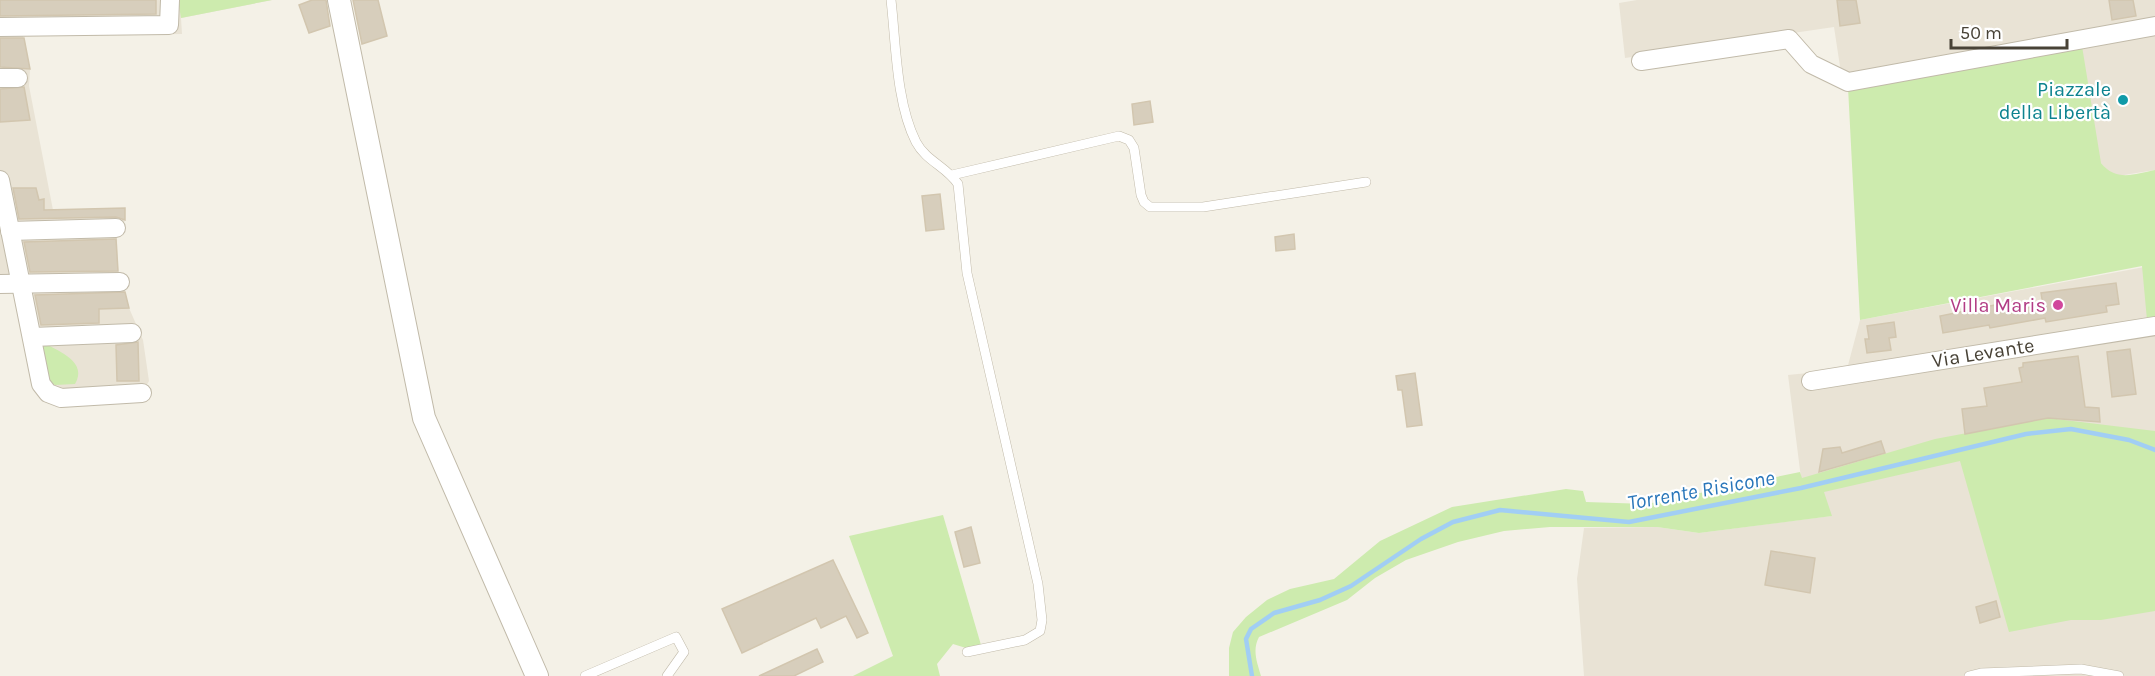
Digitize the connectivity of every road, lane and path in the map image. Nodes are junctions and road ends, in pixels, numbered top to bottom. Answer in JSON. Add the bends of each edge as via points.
{"nodes":[{"id":1,"x":170,"y":0,"type":"edge"},
{"id":2,"x":339,"y":0,"type":"edge"},
{"id":3,"x":891,"y":0,"type":"edge"},
{"id":4,"x":2155,"y":26,"type":"edge"},
{"id":5,"x":0,"y":27,"type":"edge"},
{"id":6,"x":1641,"y":61,"type":"dead end"},
{"id":7,"x":952,"y":175,"type":"junction"},
{"id":8,"x":0,"y":180,"type":"edge"},
{"id":9,"x":1366,"y":182,"type":"dead end"},
{"id":10,"x":6,"y":226,"type":"edge"},
{"id":11,"x":116,"y":228,"type":"dead end"},
{"id":12,"x":120,"y":282,"type":"dead end"},
{"id":13,"x":21,"y":284,"type":"junction"},
{"id":14,"x":0,"y":285,"type":"edge"},
{"id":15,"x":2155,"y":326,"type":"edge"},
{"id":16,"x":132,"y":333,"type":"dead end"},
{"id":17,"x":33,"y":337,"type":"junction"},
{"id":18,"x":1811,"y":381,"type":"dead end"},
{"id":19,"x":142,"y":393,"type":"dead end"},
{"id":20,"x":967,"y":652,"type":"dead end"},
{"id":21,"x":537,"y":676,"type":"edge"},
{"id":22,"x":585,"y":676,"type":"edge"},
{"id":23,"x":667,"y":676,"type":"edge"},
{"id":24,"x":1969,"y":676,"type":"edge"},
{"id":25,"x":2120,"y":676,"type":"edge"}],
"edges":[{"from":1,"to":5,"type":"street","via":[[169,25]]},
{"from":2,"to":21,"type":"street","via":[[424,418]]},
{"from":3,"to":7,"type":"lane","via":[[905,114],[925,156]]},
{"from":4,"to":6,"type":"street","via":[[1848,82],[1811,64],[1789,39]]},
{"from":7,"to":9,"type":"lane","via":[[1119,136],[1129,140],[1134,148],[1141,195],[1150,207],[1203,207]]},
{"from":7,"to":20,"type":"lane","via":[[958,184],[967,273],[1038,584],[1042,620],[1040,631],[1024,640]]},
{"from":8,"to":10,"type":"street"},
{"from":10,"to":11,"type":"street"},
{"from":10,"to":13,"type":"street"},
{"from":12,"to":13,"type":"street"},
{"from":13,"to":14,"type":"street"},
{"from":13,"to":17,"type":"street"},
{"from":15,"to":18,"type":"street","name":"Via Levante"},
{"from":16,"to":17,"type":"street"},
{"from":17,"to":19,"type":"street","via":[[41,384],[48,393],[61,398]]},
{"from":22,"to":23,"type":"lane","via":[[676,637],[684,652]]},
{"from":24,"to":25,"type":"lane","via":[[2081,669]]}]}
